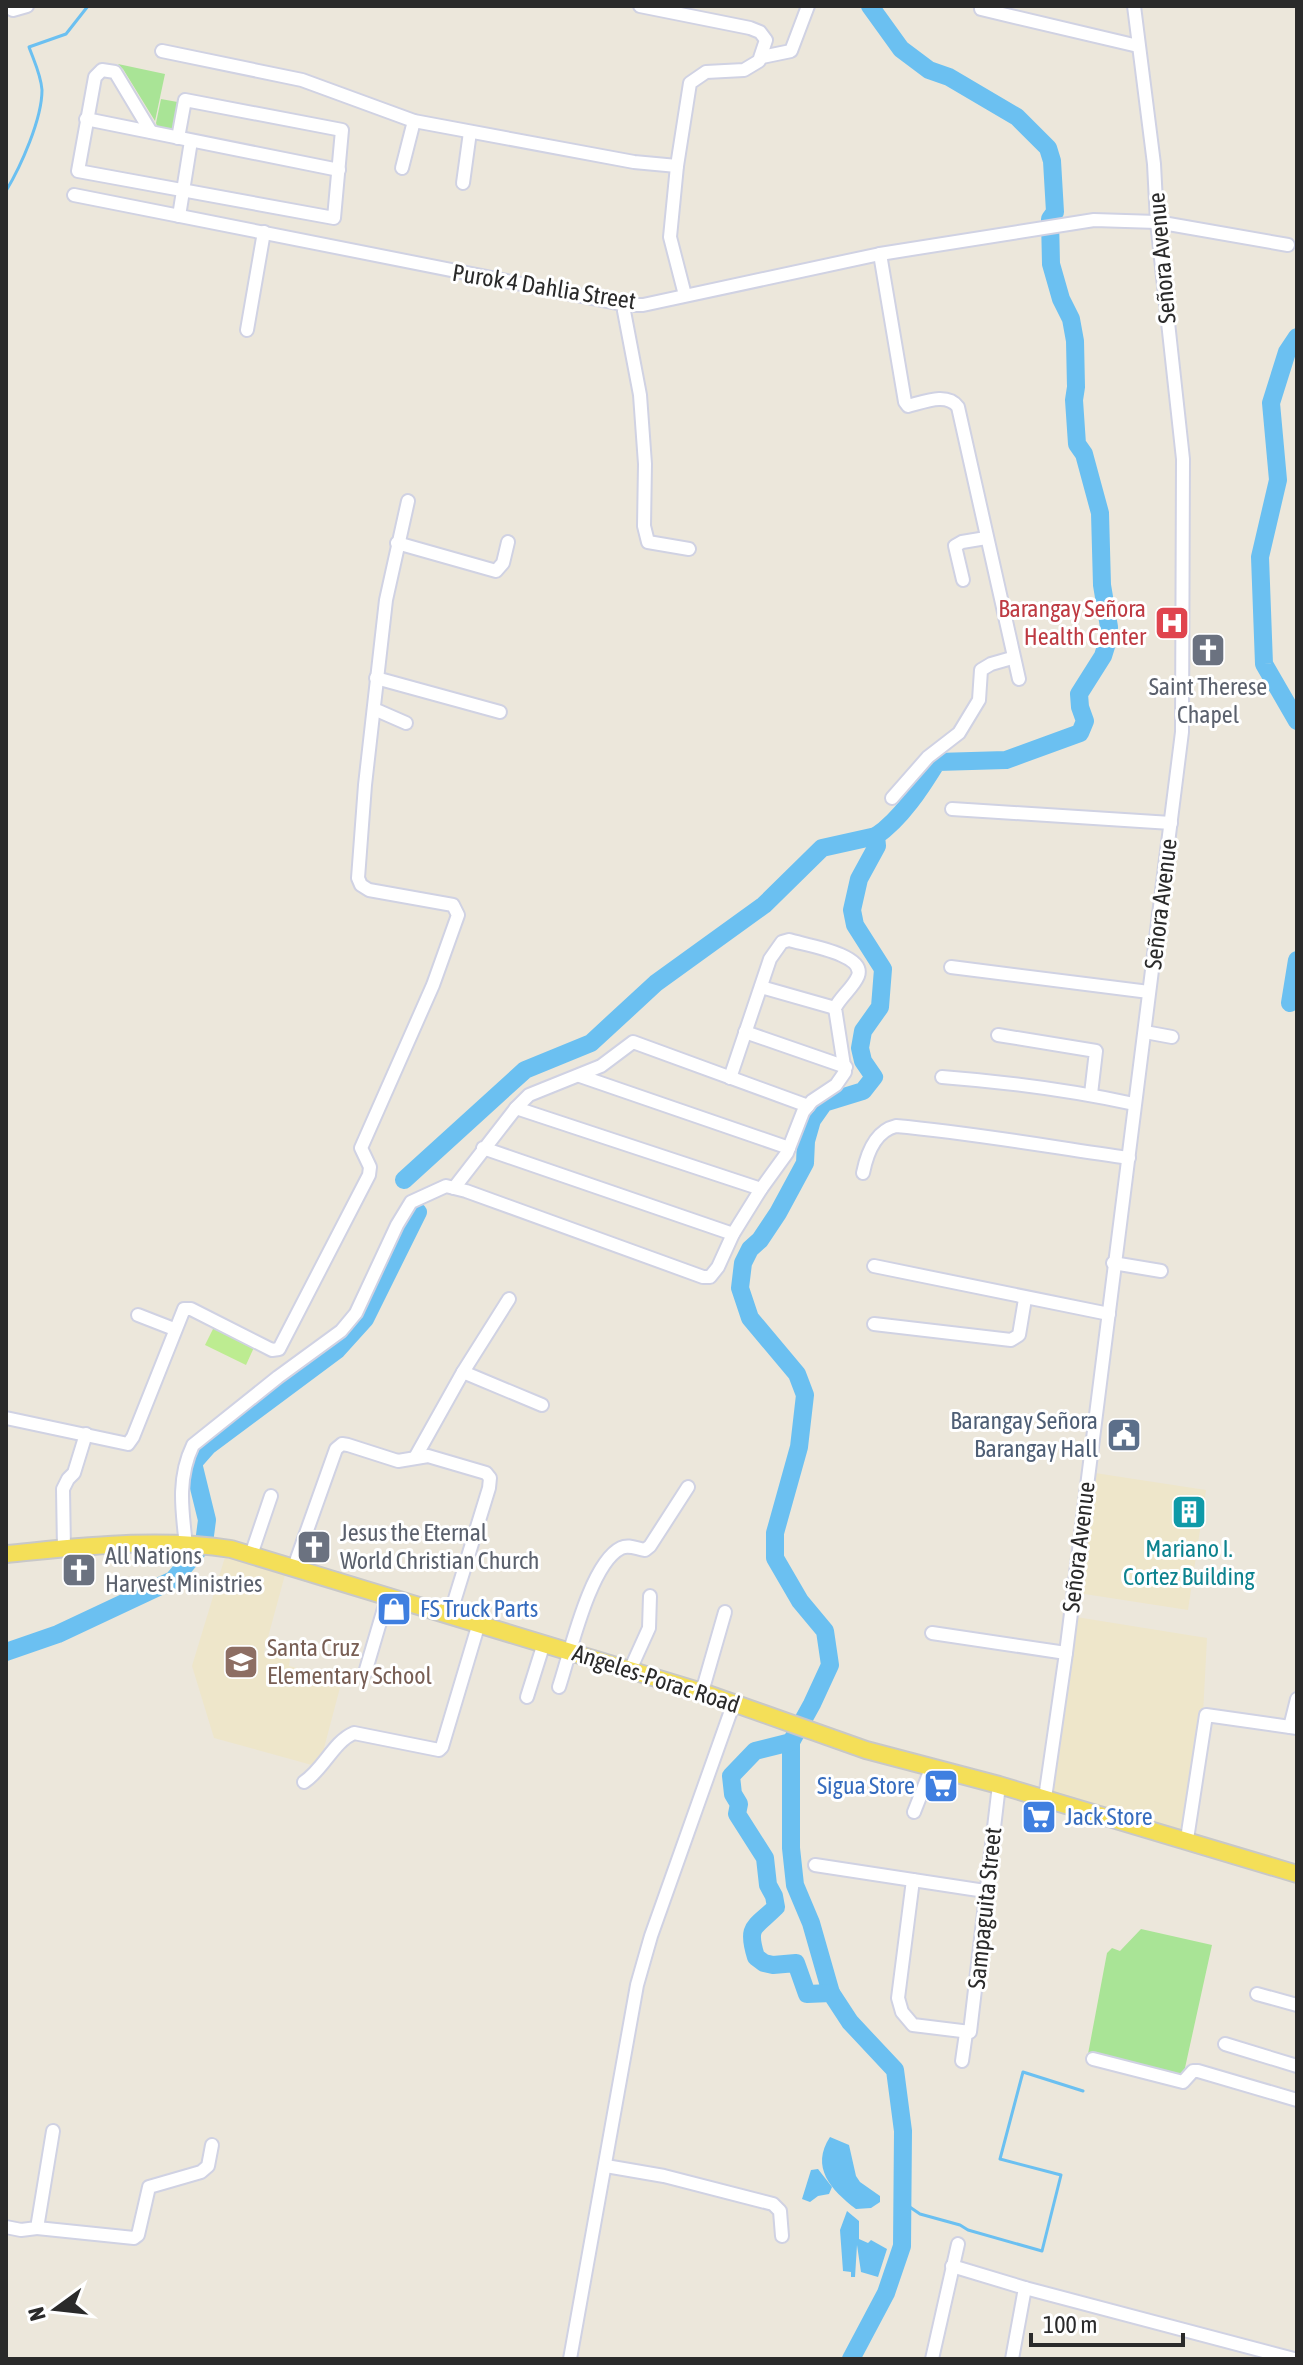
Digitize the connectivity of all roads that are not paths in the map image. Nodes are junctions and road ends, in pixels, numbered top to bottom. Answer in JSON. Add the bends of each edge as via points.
{"nodes":[{"id":1,"x":6,"y":6,"type":"edge"},
{"id":2,"x":27,"y":6,"type":"edge"},
{"id":3,"x":640,"y":6,"type":"edge"},
{"id":4,"x":808,"y":6,"type":"edge"},
{"id":5,"x":1134,"y":6,"type":"edge"},
{"id":6,"x":661,"y":8,"type":"edge"},
{"id":7,"x":981,"y":9,"type":"dead end"},
{"id":8,"x":1138,"y":46,"type":"junction"},
{"id":9,"x":162,"y":51,"type":"dead end"},
{"id":10,"x":762,"y":57,"type":"junction"},
{"id":11,"x":86,"y":119,"type":"junction"},
{"id":12,"x":414,"y":121,"type":"junction"},
{"id":13,"x":151,"y":132,"type":"junction"},
{"id":14,"x":470,"y":132,"type":"junction"},
{"id":15,"x":178,"y":138,"type":"junction"},
{"id":16,"x":191,"y":141,"type":"junction"},
{"id":17,"x":677,"y":166,"type":"junction"},
{"id":18,"x":402,"y":168,"type":"dead end"},
{"id":19,"x":339,"y":170,"type":"junction"},
{"id":20,"x":463,"y":183,"type":"dead end"},
{"id":21,"x":184,"y":188,"type":"junction"},
{"id":22,"x":74,"y":195,"type":"dead end"},
{"id":23,"x":179,"y":216,"type":"junction"},
{"id":24,"x":1157,"y":222,"type":"junction"},
{"id":25,"x":264,"y":232,"type":"junction"},
{"id":26,"x":1288,"y":245,"type":"dead end"},
{"id":27,"x":880,"y":254,"type":"junction"},
{"id":28,"x":685,"y":295,"type":"junction"},
{"id":29,"x":627,"y":305,"type":"junction"},
{"id":30,"x":247,"y":330,"type":"dead end"},
{"id":31,"x":408,"y":501,"type":"dead end"},
{"id":32,"x":986,"y":538,"type":"junction"},
{"id":33,"x":508,"y":542,"type":"dead end"},
{"id":34,"x":397,"y":543,"type":"junction"},
{"id":35,"x":689,"y":549,"type":"dead end"},
{"id":36,"x":963,"y":580,"type":"dead end"},
{"id":37,"x":1012,"y":658,"type":"junction"},
{"id":38,"x":376,"y":678,"type":"junction"},
{"id":39,"x":1019,"y":679,"type":"dead end"},
{"id":40,"x":374,"y":709,"type":"junction"},
{"id":41,"x":500,"y":712,"type":"dead end"},
{"id":42,"x":406,"y":723,"type":"dead end"},
{"id":43,"x":892,"y":798,"type":"dead end"},
{"id":44,"x":952,"y":809,"type":"dead end"},
{"id":45,"x":1171,"y":823,"type":"junction"},
{"id":46,"x":951,"y":967,"type":"dead end"},
{"id":47,"x":761,"y":987,"type":"junction"},
{"id":48,"x":1149,"y":992,"type":"junction"},
{"id":49,"x":835,"y":1008,"type":"junction"},
{"id":50,"x":745,"y":1032,"type":"junction"},
{"id":51,"x":1145,"y":1032,"type":"junction"},
{"id":52,"x":998,"y":1035,"type":"dead end"},
{"id":53,"x":1172,"y":1037,"type":"dead end"},
{"id":54,"x":846,"y":1067,"type":"junction"},
{"id":55,"x":580,"y":1076,"type":"junction"},
{"id":56,"x":942,"y":1077,"type":"dead end"},
{"id":57,"x":730,"y":1078,"type":"junction"},
{"id":58,"x":1091,"y":1094,"type":"junction"},
{"id":59,"x":1134,"y":1104,"type":"junction"},
{"id":60,"x":808,"y":1106,"type":"junction"},
{"id":61,"x":516,"y":1108,"type":"junction"},
{"id":62,"x":483,"y":1148,"type":"junction"},
{"id":63,"x":789,"y":1148,"type":"junction"},
{"id":64,"x":1129,"y":1158,"type":"junction"},
{"id":65,"x":863,"y":1173,"type":"dead end"},
{"id":66,"x":454,"y":1188,"type":"junction"},
{"id":67,"x":761,"y":1189,"type":"junction"},
{"id":68,"x":733,"y":1234,"type":"junction"},
{"id":69,"x":1113,"y":1263,"type":"junction"},
{"id":70,"x":874,"y":1266,"type":"dead end"},
{"id":71,"x":1161,"y":1271,"type":"dead end"},
{"id":72,"x":509,"y":1299,"type":"dead end"},
{"id":73,"x":1025,"y":1299,"type":"junction"},
{"id":74,"x":1109,"y":1314,"type":"junction"},
{"id":75,"x":138,"y":1315,"type":"dead end"},
{"id":76,"x":874,"y":1324,"type":"dead end"},
{"id":77,"x":174,"y":1329,"type":"junction"},
{"id":78,"x":463,"y":1372,"type":"junction"},
{"id":79,"x":542,"y":1405,"type":"dead end"},
{"id":80,"x":6,"y":1418,"type":"edge"},
{"id":81,"x":86,"y":1434,"type":"junction"},
{"id":82,"x":416,"y":1456,"type":"junction"},
{"id":83,"x":688,"y":1487,"type":"dead end"},
{"id":84,"x":271,"y":1496,"type":"dead end"},
{"id":85,"x":189,"y":1546,"type":"junction"},
{"id":86,"x":64,"y":1549,"type":"junction"},
{"id":87,"x":6,"y":1554,"type":"edge"},
{"id":88,"x":251,"y":1555,"type":"junction"},
{"id":89,"x":294,"y":1567,"type":"junction"},
{"id":90,"x":388,"y":1595,"type":"junction"},
{"id":91,"x":650,"y":1596,"type":"dead end"},
{"id":92,"x":725,"y":1612,"type":"dead end"},
{"id":93,"x":450,"y":1615,"type":"junction"},
{"id":94,"x":479,"y":1623,"type":"junction"},
{"id":95,"x":932,"y":1633,"type":"dead end"},
{"id":96,"x":544,"y":1643,"type":"junction"},
{"id":97,"x":571,"y":1652,"type":"junction"},
{"id":98,"x":1066,"y":1653,"type":"junction"},
{"id":99,"x":630,"y":1670,"type":"junction"},
{"id":100,"x":365,"y":1673,"type":"dead end"},
{"id":101,"x":559,"y":1687,"type":"dead end"},
{"id":102,"x":702,"y":1692,"type":"junction"},
{"id":103,"x":527,"y":1697,"type":"dead end"},
{"id":104,"x":1297,"y":1699,"type":"edge"},
{"id":105,"x":733,"y":1705,"type":"junction"},
{"id":106,"x":1293,"y":1727,"type":"edge"},
{"id":107,"x":931,"y":1769,"type":"junction"},
{"id":108,"x":304,"y":1782,"type":"dead end"},
{"id":109,"x":999,"y":1785,"type":"junction"},
{"id":110,"x":1045,"y":1798,"type":"junction"},
{"id":111,"x":914,"y":1812,"type":"dead end"},
{"id":112,"x":1187,"y":1839,"type":"junction"},
{"id":113,"x":815,"y":1865,"type":"dead end"},
{"id":114,"x":1297,"y":1874,"type":"edge"},
{"id":115,"x":913,"y":1880,"type":"junction"},
{"id":116,"x":985,"y":1891,"type":"junction"},
{"id":117,"x":1257,"y":1994,"type":"dead end"},
{"id":118,"x":1297,"y":2005,"type":"edge"},
{"id":119,"x":968,"y":2032,"type":"junction"},
{"id":120,"x":1225,"y":2044,"type":"dead end"},
{"id":121,"x":1093,"y":2059,"type":"dead end"},
{"id":122,"x":962,"y":2061,"type":"dead end"},
{"id":123,"x":1297,"y":2066,"type":"edge"},
{"id":124,"x":1297,"y":2100,"type":"edge"},
{"id":125,"x":53,"y":2131,"type":"dead end"},
{"id":126,"x":212,"y":2145,"type":"dead end"},
{"id":127,"x":606,"y":2166,"type":"junction"},
{"id":128,"x":6,"y":2227,"type":"edge"},
{"id":129,"x":37,"y":2228,"type":"junction"},
{"id":130,"x":782,"y":2236,"type":"dead end"},
{"id":131,"x":958,"y":2244,"type":"dead end"},
{"id":132,"x":952,"y":2266,"type":"junction"},
{"id":133,"x":1025,"y":2288,"type":"junction"},
{"id":134,"x":570,"y":2359,"type":"edge"},
{"id":135,"x":932,"y":2359,"type":"edge"},
{"id":136,"x":1012,"y":2359,"type":"edge"},
{"id":137,"x":1294,"y":2359,"type":"edge"}],
"edges":[{"from":1,"to":2,"type":"street"},
{"from":3,"to":6,"type":"street"},
{"from":4,"to":10,"type":"street","via":[[791,51]]},
{"from":5,"to":8,"type":"street","name":"Señora Avenue"},
{"from":6,"to":10,"type":"street","via":[[760,32],[766,40]]},
{"from":7,"to":8,"type":"street"},
{"from":8,"to":24,"type":"street","name":"Señora Avenue"},
{"from":9,"to":12,"type":"street","via":[[302,80]]},
{"from":10,"to":17,"type":"street","via":[[744,70],[706,72],[690,83]]},
{"from":11,"to":13,"type":"street"},
{"from":11,"to":13,"type":"street","via":[[95,77],[107,70],[115,72]]},
{"from":11,"to":21,"type":"street","via":[[78,171]]},
{"from":12,"to":14,"type":"street"},
{"from":12,"to":18,"type":"street"},
{"from":13,"to":15,"type":"street"},
{"from":14,"to":17,"type":"street"},
{"from":14,"to":20,"type":"street"},
{"from":15,"to":16,"type":"street"},
{"from":15,"to":19,"type":"street","via":[[185,100],[342,130]]},
{"from":16,"to":19,"type":"street"},
{"from":16,"to":21,"type":"street"},
{"from":17,"to":28,"type":"street","via":[[670,237]]},
{"from":19,"to":21,"type":"street","via":[[334,218]]},
{"from":21,"to":23,"type":"street"},
{"from":22,"to":23,"type":"street","name":"Purok 4 Dahlia Street"},
{"from":23,"to":25,"type":"street","name":"Purok 4 Dahlia Street"},
{"from":24,"to":26,"type":"street","name":"Purok 4 Dahlia Street"},
{"from":24,"to":27,"type":"street","name":"Purok 4 Dahlia Street","via":[[1094,220]]},
{"from":24,"to":45,"type":"street","name":"Señora Avenue","via":[[1183,459],[1182,732]]},
{"from":25,"to":29,"type":"street","name":"Purok 4 Dahlia Street"},
{"from":25,"to":30,"type":"street"},
{"from":27,"to":28,"type":"street","name":"Purok 4 Dahlia Street"},
{"from":27,"to":32,"type":"street","via":[[905,402],[908,406],[947,398],[958,407]]},
{"from":28,"to":29,"type":"street","name":"Purok 4 Dahlia Street"},
{"from":29,"to":35,"type":"street","via":[[640,395],[648,542]]},
{"from":31,"to":34,"type":"street"},
{"from":32,"to":36,"type":"street","via":[[955,546]]},
{"from":32,"to":37,"type":"street"},
{"from":33,"to":34,"type":"street","via":[[496,571]]},
{"from":34,"to":38,"type":"street"},
{"from":37,"to":39,"type":"street"},
{"from":37,"to":43,"type":"street","via":[[981,670],[979,700],[959,733],[928,757]]},
{"from":38,"to":40,"type":"street"},
{"from":38,"to":41,"type":"street"},
{"from":40,"to":42,"type":"street"},
{"from":40,"to":77,"type":"street","via":[[358,878],[369,890],[453,905],[458,915],[451,942],[361,1148],[369,1175],[279,1349],[191,1309],[184,1309]]},
{"from":44,"to":45,"type":"street"},
{"from":45,"to":48,"type":"street","name":"Señora Avenue"},
{"from":46,"to":48,"type":"street"},
{"from":47,"to":49,"type":"street"},
{"from":47,"to":49,"type":"street","via":[[770,959],[789,940],[858,964],[856,980]]},
{"from":47,"to":50,"type":"street"},
{"from":48,"to":51,"type":"street","name":"Señora Avenue"},
{"from":49,"to":54,"type":"street"},
{"from":50,"to":54,"type":"street"},
{"from":50,"to":57,"type":"street"},
{"from":51,"to":53,"type":"street"},
{"from":51,"to":59,"type":"street","name":"Señora Avenue"},
{"from":52,"to":58,"type":"street","via":[[1096,1051]]},
{"from":54,"to":60,"type":"street","via":[[836,1085]]},
{"from":55,"to":57,"type":"street","via":[[633,1042]]},
{"from":55,"to":61,"type":"street","via":[[529,1095]]},
{"from":55,"to":63,"type":"street"},
{"from":56,"to":58,"type":"street"},
{"from":57,"to":60,"type":"street"},
{"from":58,"to":59,"type":"street"},
{"from":59,"to":64,"type":"street","name":"Señora Avenue"},
{"from":60,"to":63,"type":"street"},
{"from":61,"to":62,"type":"street"},
{"from":61,"to":67,"type":"street"},
{"from":62,"to":66,"type":"street"},
{"from":62,"to":68,"type":"street"},
{"from":63,"to":67,"type":"street"},
{"from":64,"to":65,"type":"street","via":[[896,1126],[887,1128],[871,1147]]},
{"from":64,"to":69,"type":"street","name":"Señora Avenue"},
{"from":66,"to":68,"type":"street","via":[[703,1277],[718,1267]]},
{"from":66,"to":85,"type":"street","via":[[446,1186],[411,1202],[356,1313],[341,1331],[193,1445],[181,1494]]},
{"from":67,"to":68,"type":"street"},
{"from":69,"to":71,"type":"street"},
{"from":69,"to":74,"type":"street","name":"Señora Avenue"},
{"from":70,"to":73,"type":"street"},
{"from":72,"to":78,"type":"street"},
{"from":73,"to":74,"type":"street"},
{"from":73,"to":76,"type":"street","via":[[1019,1335],[1011,1340]]},
{"from":74,"to":98,"type":"street","name":"Señora Avenue"},
{"from":75,"to":77,"type":"street"},
{"from":77,"to":81,"type":"street","via":[[130,1441],[123,1444]]},
{"from":78,"to":79,"type":"street"},
{"from":78,"to":82,"type":"street"},
{"from":80,"to":81,"type":"street"},
{"from":81,"to":86,"type":"street","via":[[63,1489]]},
{"from":82,"to":89,"type":"street","via":[[398,1461],[348,1445],[336,1449]]},
{"from":82,"to":93,"type":"street","via":[[436,1457],[490,1478]]},
{"from":83,"to":97,"type":"street","via":[[650,1546],[622,1547],[603,1567],[590,1590]]},
{"from":84,"to":88,"type":"street"},
{"from":85,"to":86,"type":"main road","name":"Angeles-Porac Road"},
{"from":85,"to":88,"type":"main road","name":"Angeles-Porac Road"},
{"from":86,"to":87,"type":"main road","name":"Angeles-Porac Road"},
{"from":88,"to":89,"type":"main road","name":"Angeles-Porac Road"},
{"from":89,"to":90,"type":"main road","name":"Angeles-Porac Road"},
{"from":90,"to":93,"type":"main road","name":"Angeles-Porac Road"},
{"from":90,"to":100,"type":"street"},
{"from":91,"to":99,"type":"street","via":[[649,1628]]},
{"from":92,"to":102,"type":"street"},
{"from":93,"to":94,"type":"main road","name":"Angeles-Porac Road"},
{"from":94,"to":96,"type":"main road","name":"Angeles-Porac Road"},
{"from":94,"to":108,"type":"street","via":[[439,1750],[354,1733]]},
{"from":95,"to":98,"type":"street"},
{"from":96,"to":97,"type":"main road","name":"Angeles-Porac Road"},
{"from":96,"to":103,"type":"street"},
{"from":97,"to":99,"type":"main road","name":"Angeles-Porac Road"},
{"from":97,"to":101,"type":"street"},
{"from":98,"to":110,"type":"street","name":"Señora Avenue"},
{"from":99,"to":102,"type":"main road","name":"Angeles-Porac Road"},
{"from":102,"to":105,"type":"main road","name":"Angeles-Porac Road"},
{"from":104,"to":106,"type":"street"},
{"from":105,"to":107,"type":"main road","name":"Angeles-Porac Road"},
{"from":105,"to":127,"type":"street","via":[[645,1955]]},
{"from":106,"to":112,"type":"street","via":[[1206,1715]]},
{"from":107,"to":109,"type":"main road","name":"Angeles-Porac Road"},
{"from":107,"to":111,"type":"street"},
{"from":109,"to":110,"type":"main road","name":"Angeles-Porac Road"},
{"from":109,"to":116,"type":"street","name":"Sampaguita Street"},
{"from":110,"to":112,"type":"main road","name":"Angeles-Porac Road"},
{"from":112,"to":114,"type":"main road","name":"Angeles-Porac Road"},
{"from":113,"to":115,"type":"street"},
{"from":115,"to":116,"type":"street"},
{"from":115,"to":119,"type":"street","via":[[900,2008],[913,2025]]},
{"from":116,"to":119,"type":"street","name":"Sampaguita Street"},
{"from":117,"to":118,"type":"street"},
{"from":119,"to":122,"type":"street","name":"Sampaguita Street"},
{"from":120,"to":123,"type":"street"},
{"from":121,"to":124,"type":"street","via":[[1183,2082],[1198,2071]]},
{"from":125,"to":129,"type":"street"},
{"from":126,"to":129,"type":"street","via":[[208,2166],[201,2172],[149,2187],[134,2238]]},
{"from":127,"to":130,"type":"street","via":[[766,2201],[780,2211]]},
{"from":127,"to":134,"type":"street"},
{"from":128,"to":129,"type":"street"},
{"from":131,"to":132,"type":"street"},
{"from":132,"to":133,"type":"street"},
{"from":132,"to":135,"type":"street"},
{"from":133,"to":136,"type":"street"},
{"from":133,"to":137,"type":"street"}]}
